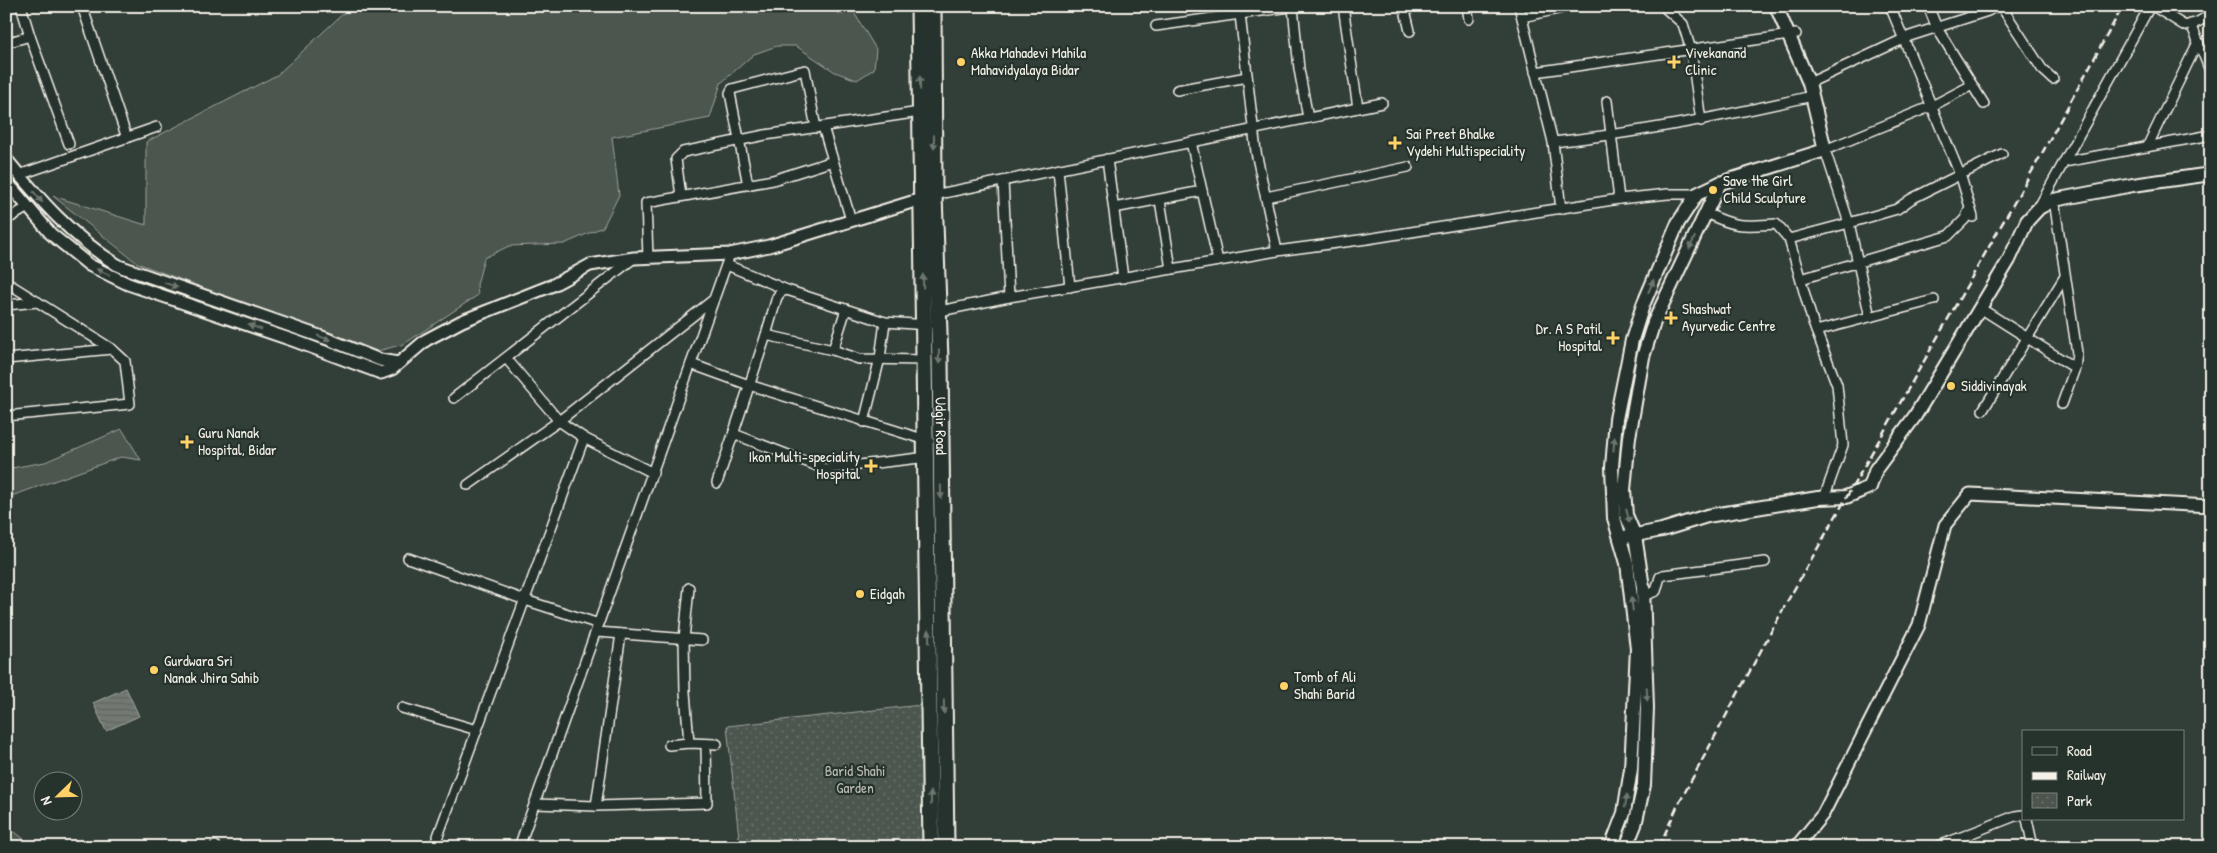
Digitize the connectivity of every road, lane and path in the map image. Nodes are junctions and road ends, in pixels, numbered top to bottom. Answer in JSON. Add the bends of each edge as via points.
{"nodes":[{"id":1,"x":21,"y":6,"type":"edge"},
{"id":2,"x":82,"y":6,"type":"edge"},
{"id":3,"x":854,"y":6,"type":"edge"},
{"id":4,"x":919,"y":6,"type":"edge"},
{"id":5,"x":933,"y":6,"type":"edge"},
{"id":6,"x":1295,"y":6,"type":"edge"},
{"id":7,"x":1343,"y":6,"type":"edge"},
{"id":8,"x":1404,"y":6,"type":"edge"},
{"id":9,"x":1466,"y":6,"type":"edge"},
{"id":10,"x":1519,"y":6,"type":"edge"},
{"id":11,"x":1572,"y":6,"type":"edge"},
{"id":12,"x":1666,"y":6,"type":"edge"},
{"id":13,"x":1776,"y":6,"type":"edge"},
{"id":14,"x":1785,"y":6,"type":"edge"},
{"id":15,"x":1890,"y":6,"type":"edge"},
{"id":16,"x":1928,"y":6,"type":"edge"},
{"id":17,"x":1996,"y":6,"type":"edge"},
{"id":18,"x":2001,"y":6,"type":"edge"},
{"id":19,"x":2151,"y":6,"type":"edge"},
{"id":20,"x":841,"y":8,"type":"dead end"},
{"id":21,"x":1239,"y":10,"type":"edge"},
{"id":22,"x":2211,"y":14,"type":"edge"},
{"id":23,"x":1522,"y":17,"type":"junction"},
{"id":24,"x":1470,"y":19,"type":"dead end"},
{"id":25,"x":2191,"y":24,"type":"junction"},
{"id":26,"x":1156,"y":26,"type":"dead end"},
{"id":27,"x":1937,"y":28,"type":"junction"},
{"id":28,"x":1410,"y":31,"type":"dead end"},
{"id":29,"x":1792,"y":35,"type":"junction"},
{"id":30,"x":30,"y":36,"type":"junction"},
{"id":31,"x":1905,"y":39,"type":"junction"},
{"id":32,"x":2198,"y":42,"type":"junction"},
{"id":33,"x":6,"y":43,"type":"edge"},
{"id":34,"x":1691,"y":50,"type":"junction"},
{"id":35,"x":1535,"y":72,"type":"junction"},
{"id":36,"x":2211,"y":73,"type":"edge"},
{"id":37,"x":1247,"y":77,"type":"junction"},
{"id":38,"x":2053,"y":80,"type":"dead end"},
{"id":39,"x":1809,"y":83,"type":"junction"},
{"id":40,"x":1972,"y":85,"type":"junction"},
{"id":41,"x":1177,"y":90,"type":"dead end"},
{"id":42,"x":1812,"y":96,"type":"junction"},
{"id":43,"x":1607,"y":101,"type":"dead end"},
{"id":44,"x":1382,"y":103,"type":"dead end"},
{"id":45,"x":1984,"y":104,"type":"dead end"},
{"id":46,"x":1932,"y":106,"type":"junction"},
{"id":47,"x":1358,"y":108,"type":"junction"},
{"id":48,"x":920,"y":112,"type":"junction"},
{"id":49,"x":1308,"y":118,"type":"junction"},
{"id":50,"x":1701,"y":121,"type":"junction"},
{"id":51,"x":157,"y":127,"type":"dead end"},
{"id":52,"x":820,"y":128,"type":"junction"},
{"id":53,"x":1254,"y":129,"type":"junction"},
{"id":54,"x":2211,"y":135,"type":"edge"},
{"id":55,"x":1611,"y":136,"type":"junction"},
{"id":56,"x":127,"y":138,"type":"junction"},
{"id":57,"x":739,"y":141,"type":"junction"},
{"id":58,"x":1191,"y":142,"type":"junction"},
{"id":59,"x":1553,"y":142,"type":"junction"},
{"id":60,"x":69,"y":144,"type":"dead end"},
{"id":61,"x":2147,"y":147,"type":"junction"},
{"id":62,"x":1825,"y":150,"type":"junction"},
{"id":63,"x":2002,"y":154,"type":"dead end"},
{"id":64,"x":1107,"y":159,"type":"junction"},
{"id":65,"x":6,"y":160,"type":"edge"},
{"id":66,"x":833,"y":161,"type":"junction"},
{"id":67,"x":2064,"y":162,"type":"junction"},
{"id":68,"x":1408,"y":167,"type":"dead end"},
{"id":69,"x":1058,"y":170,"type":"junction"},
{"id":70,"x":2211,"y":174,"type":"edge"},
{"id":71,"x":19,"y":175,"type":"junction"},
{"id":72,"x":1961,"y":176,"type":"junction"},
{"id":73,"x":6,"y":181,"type":"edge"},
{"id":74,"x":1003,"y":181,"type":"junction"},
{"id":75,"x":1720,"y":184,"type":"junction"},
{"id":76,"x":748,"y":185,"type":"junction"},
{"id":77,"x":1202,"y":191,"type":"junction"},
{"id":78,"x":1697,"y":194,"type":"junction"},
{"id":79,"x":681,"y":196,"type":"junction"},
{"id":80,"x":928,"y":197,"type":"junction"},
{"id":81,"x":1266,"y":197,"type":"junction"},
{"id":82,"x":1619,"y":199,"type":"junction"},
{"id":83,"x":1160,"y":200,"type":"junction"},
{"id":84,"x":2054,"y":200,"type":"junction"},
{"id":85,"x":28,"y":206,"type":"junction"},
{"id":86,"x":1114,"y":208,"type":"junction"},
{"id":87,"x":2039,"y":208,"type":"junction"},
{"id":88,"x":1561,"y":209,"type":"junction"},
{"id":89,"x":1706,"y":213,"type":"junction"},
{"id":90,"x":6,"y":220,"type":"edge"},
{"id":91,"x":851,"y":220,"type":"junction"},
{"id":92,"x":1849,"y":223,"type":"junction"},
{"id":93,"x":1790,"y":239,"type":"junction"},
{"id":94,"x":1277,"y":251,"type":"junction"},
{"id":95,"x":648,"y":257,"type":"junction"},
{"id":96,"x":634,"y":258,"type":"junction"},
{"id":97,"x":728,"y":259,"type":"junction"},
{"id":98,"x":1218,"y":261,"type":"junction"},
{"id":99,"x":1856,"y":263,"type":"junction"},
{"id":100,"x":1171,"y":269,"type":"junction"},
{"id":101,"x":1123,"y":278,"type":"junction"},
{"id":102,"x":2064,"y":278,"type":"junction"},
{"id":103,"x":1801,"y":279,"type":"junction"},
{"id":104,"x":6,"y":282,"type":"edge"},
{"id":105,"x":1070,"y":287,"type":"junction"},
{"id":106,"x":787,"y":290,"type":"junction"},
{"id":107,"x":1009,"y":297,"type":"junction"},
{"id":108,"x":714,"y":300,"type":"junction"},
{"id":109,"x":1934,"y":300,"type":"dead end"},
{"id":110,"x":38,"y":302,"type":"junction"},
{"id":111,"x":6,"y":305,"type":"edge"},
{"id":112,"x":1980,"y":308,"type":"junction"},
{"id":113,"x":846,"y":309,"type":"junction"},
{"id":114,"x":1870,"y":317,"type":"junction"},
{"id":115,"x":931,"y":319,"type":"junction"},
{"id":116,"x":885,"y":322,"type":"junction"},
{"id":117,"x":1816,"y":331,"type":"junction"},
{"id":118,"x":766,"y":335,"type":"junction"},
{"id":119,"x":2028,"y":336,"type":"junction"},
{"id":120,"x":112,"y":349,"type":"junction"},
{"id":121,"x":833,"y":350,"type":"junction"},
{"id":122,"x":506,"y":358,"type":"junction"},
{"id":123,"x":880,"y":358,"type":"junction"},
{"id":124,"x":6,"y":359,"type":"edge"},
{"id":125,"x":925,"y":360,"type":"junction"},
{"id":126,"x":398,"y":364,"type":"junction"},
{"id":127,"x":691,"y":364,"type":"junction"},
{"id":128,"x":2075,"y":368,"type":"junction"},
{"id":129,"x":749,"y":385,"type":"junction"},
{"id":130,"x":454,"y":398,"type":"dead end"},
{"id":131,"x":2062,"y":404,"type":"dead end"},
{"id":132,"x":1982,"y":410,"type":"dead end"},
{"id":133,"x":6,"y":416,"type":"edge"},
{"id":134,"x":558,"y":421,"type":"junction"},
{"id":135,"x":864,"y":422,"type":"junction"},
{"id":136,"x":734,"y":434,"type":"junction"},
{"id":137,"x":584,"y":438,"type":"junction"},
{"id":138,"x":933,"y":449,"type":"junction"},
{"id":139,"x":653,"y":473,"type":"junction"},
{"id":140,"x":718,"y":483,"type":"dead end"},
{"id":141,"x":468,"y":485,"type":"dead end"},
{"id":142,"x":1824,"y":498,"type":"junction"},
{"id":143,"x":2211,"y":506,"type":"edge"},
{"id":144,"x":1634,"y":536,"type":"junction"},
{"id":145,"x":1620,"y":538,"type":"junction"},
{"id":146,"x":408,"y":558,"type":"dead end"},
{"id":147,"x":1765,"y":562,"type":"dead end"},
{"id":148,"x":689,"y":588,"type":"dead end"},
{"id":149,"x":1643,"y":596,"type":"junction"},
{"id":150,"x":525,"y":600,"type":"junction"},
{"id":151,"x":598,"y":628,"type":"junction"},
{"id":152,"x":622,"y":634,"type":"junction"},
{"id":153,"x":684,"y":639,"type":"junction"},
{"id":154,"x":702,"y":640,"type":"dead end"},
{"id":155,"x":402,"y":708,"type":"dead end"},
{"id":156,"x":477,"y":730,"type":"junction"},
{"id":157,"x":690,"y":743,"type":"junction"},
{"id":158,"x":706,"y":744,"type":"junction"},
{"id":159,"x":717,"y":744,"type":"dead end"},
{"id":160,"x":669,"y":745,"type":"dead end"},
{"id":161,"x":534,"y":804,"type":"junction"},
{"id":162,"x":596,"y":806,"type":"junction"},
{"id":163,"x":2022,"y":815,"type":"edge"},
{"id":164,"x":2027,"y":820,"type":"edge"},
{"id":165,"x":434,"y":847,"type":"edge"},
{"id":166,"x":519,"y":847,"type":"edge"},
{"id":167,"x":931,"y":847,"type":"edge"},
{"id":168,"x":946,"y":847,"type":"edge"},
{"id":169,"x":1611,"y":847,"type":"edge"},
{"id":170,"x":1626,"y":847,"type":"edge"},
{"id":171,"x":1796,"y":847,"type":"edge"},
{"id":172,"x":1936,"y":847,"type":"edge"},
{"id":173,"x":2033,"y":847,"type":"edge"}],
"edges":[{"from":1,"to":30,"type":"street"},
{"from":2,"to":56,"type":"street"},
{"from":3,"to":20,"type":"street"},
{"from":48,"to":4,"type":"highway","name":"Udgir Road","one_way":true},
{"from":5,"to":80,"type":"highway","name":"Udgir Road","one_way":true},
{"from":6,"to":21,"type":"street"},
{"from":6,"to":49,"type":"street","via":[[1299,69]]},
{"from":7,"to":47,"type":"street"},
{"from":8,"to":28,"type":"street"},
{"from":9,"to":24,"type":"street"},
{"from":10,"to":23,"type":"street"},
{"from":11,"to":23,"type":"street"},
{"from":12,"to":34,"type":"street","via":[[1683,24]]},
{"from":13,"to":29,"type":"main road"},
{"from":14,"to":29,"type":"main road"},
{"from":15,"to":31,"type":"street"},
{"from":16,"to":27,"type":"street"},
{"from":17,"to":27,"type":"street"},
{"from":18,"to":38,"type":"street","via":[[2042,69]]},
{"from":19,"to":25,"type":"street","via":[[2185,26]]},
{"from":19,"to":67,"type":"street"},
{"from":21,"to":26,"type":"street"},
{"from":21,"to":37,"type":"street"},
{"from":22,"to":25,"type":"street"},
{"from":23,"to":35,"type":"street"},
{"from":25,"to":32,"type":"street"},
{"from":27,"to":31,"type":"street"},
{"from":27,"to":40,"type":"street"},
{"from":29,"to":34,"type":"street"},
{"from":29,"to":39,"type":"main road"},
{"from":30,"to":33,"type":"street"},
{"from":30,"to":60,"type":"street"},
{"from":31,"to":39,"type":"street"},
{"from":31,"to":46,"type":"street"},
{"from":32,"to":36,"type":"street"},
{"from":32,"to":61,"type":"street"},
{"from":34,"to":35,"type":"street"},
{"from":34,"to":50,"type":"street"},
{"from":35,"to":59,"type":"street"},
{"from":37,"to":41,"type":"street"},
{"from":37,"to":53,"type":"street"},
{"from":39,"to":42,"type":"main road"},
{"from":40,"to":45,"type":"street"},
{"from":40,"to":46,"type":"street"},
{"from":42,"to":50,"type":"street"},
{"from":42,"to":62,"type":"main road"},
{"from":43,"to":55,"type":"street"},
{"from":44,"to":47,"type":"street"},
{"from":46,"to":62,"type":"street"},
{"from":46,"to":72,"type":"street"},
{"from":47,"to":49,"type":"street"},
{"from":48,"to":52,"type":"street"},
{"from":48,"to":80,"type":"highway","name":"Udgir Road"},
{"from":49,"to":53,"type":"street"},
{"from":50,"to":55,"type":"street"},
{"from":51,"to":56,"type":"street"},
{"from":52,"to":57,"type":"street"},
{"from":52,"to":57,"type":"street","via":[[805,70],[732,89],[730,93]]},
{"from":52,"to":66,"type":"street"},
{"from":53,"to":58,"type":"street"},
{"from":53,"to":81,"type":"street"},
{"from":54,"to":61,"type":"street"},
{"from":55,"to":59,"type":"street"},
{"from":55,"to":82,"type":"street"},
{"from":56,"to":71,"type":"street"},
{"from":57,"to":76,"type":"street"},
{"from":57,"to":79,"type":"street","via":[[679,155],[676,159]]},
{"from":58,"to":64,"type":"street"},
{"from":58,"to":77,"type":"street"},
{"from":59,"to":88,"type":"street"},
{"from":61,"to":67,"type":"street"},
{"from":62,"to":75,"type":"main road"},
{"from":62,"to":92,"type":"street"},
{"from":63,"to":72,"type":"street"},
{"from":64,"to":69,"type":"street"},
{"from":64,"to":86,"type":"street"},
{"from":65,"to":71,"type":"street"},
{"from":66,"to":76,"type":"street"},
{"from":66,"to":91,"type":"street"},
{"from":67,"to":87,"type":"street"},
{"from":68,"to":81,"type":"street"},
{"from":69,"to":74,"type":"street"},
{"from":69,"to":105,"type":"street"},
{"from":70,"to":84,"type":"main road"},
{"from":71,"to":126,"type":"street","one_way":true,"via":[[57,218],[119,266]]},
{"from":72,"to":92,"type":"street","via":[[1897,209]]},
{"from":72,"to":99,"type":"street","via":[[1972,212],[1948,236]]},
{"from":73,"to":85,"type":"street"},
{"from":74,"to":80,"type":"street"},
{"from":74,"to":107,"type":"street"},
{"from":75,"to":78,"type":"main road"},
{"from":75,"to":89,"type":"main road"},
{"from":76,"to":79,"type":"street"},
{"from":77,"to":83,"type":"street"},
{"from":77,"to":98,"type":"street"},
{"from":78,"to":82,"type":"street"},
{"from":145,"to":78,"type":"main road","one_way":true,"via":[[1614,518],[1612,467],[1616,420],[1632,340],[1643,305],[1678,223]]},
{"from":79,"to":95,"type":"street","via":[[646,203]]},
{"from":80,"to":91,"type":"street"},
{"from":80,"to":115,"type":"highway","name":"Udgir Road"},
{"from":81,"to":94,"type":"street"},
{"from":82,"to":88,"type":"street"},
{"from":83,"to":86,"type":"street"},
{"from":83,"to":100,"type":"street"},
{"from":84,"to":87,"type":"main road"},
{"from":84,"to":102,"type":"street"},
{"from":85,"to":90,"type":"street"},
{"from":126,"to":85,"type":"street","one_way":true,"via":[[381,373],[366,369],[296,341],[128,284],[89,265],[51,234]]},
{"from":86,"to":101,"type":"street"},
{"from":87,"to":112,"type":"main road","via":[[2026,221]]},
{"from":88,"to":94,"type":"street"},
{"from":89,"to":93,"type":"street","via":[[1740,226],[1776,224]]},
{"from":89,"to":144,"type":"main road","one_way":true,"via":[[1654,322],[1643,357],[1629,437],[1624,490],[1626,515]]},
{"from":91,"to":97,"type":"street"},
{"from":92,"to":93,"type":"street"},
{"from":92,"to":99,"type":"street"},
{"from":93,"to":103,"type":"street"},
{"from":94,"to":98,"type":"street"},
{"from":95,"to":96,"type":"street"},
{"from":95,"to":97,"type":"street"},
{"from":96,"to":122,"type":"street"},
{"from":96,"to":126,"type":"street","via":[[590,265],[554,285],[462,321],[426,340]]},
{"from":97,"to":106,"type":"street"},
{"from":97,"to":108,"type":"street"},
{"from":98,"to":100,"type":"street"},
{"from":99,"to":103,"type":"street"},
{"from":99,"to":114,"type":"street"},
{"from":100,"to":101,"type":"street"},
{"from":101,"to":105,"type":"street"},
{"from":102,"to":119,"type":"street"},
{"from":102,"to":128,"type":"street","via":[[2077,352]]},
{"from":103,"to":117,"type":"street"},
{"from":104,"to":110,"type":"street"},
{"from":105,"to":107,"type":"street"},
{"from":106,"to":113,"type":"street"},
{"from":106,"to":118,"type":"street","via":[[777,296]]},
{"from":107,"to":115,"type":"street"},
{"from":108,"to":127,"type":"street"},
{"from":108,"to":134,"type":"street"},
{"from":109,"to":114,"type":"street"},
{"from":110,"to":111,"type":"street"},
{"from":110,"to":120,"type":"street"},
{"from":112,"to":119,"type":"street"},
{"from":112,"to":142,"type":"main road","via":[[1915,416],[1876,469],[1870,487],[1846,497]]},
{"from":113,"to":116,"type":"street"},
{"from":113,"to":121,"type":"street"},
{"from":114,"to":117,"type":"street"},
{"from":115,"to":116,"type":"street"},
{"from":115,"to":125,"type":"highway","name":"Udgir Road"},
{"from":115,"to":138,"type":"highway","name":"Udgir Road","one_way":true},
{"from":116,"to":123,"type":"street"},
{"from":117,"to":142,"type":"street","via":[[1837,385],[1843,445]]},
{"from":118,"to":121,"type":"street"},
{"from":118,"to":129,"type":"street"},
{"from":119,"to":128,"type":"street"},
{"from":119,"to":132,"type":"street"},
{"from":120,"to":124,"type":"street"},
{"from":120,"to":133,"type":"street","via":[[125,361],[130,404]]},
{"from":121,"to":123,"type":"street","via":[[859,359]]},
{"from":122,"to":130,"type":"street"},
{"from":122,"to":134,"type":"street"},
{"from":123,"to":125,"type":"street"},
{"from":123,"to":135,"type":"street"},
{"from":125,"to":138,"type":"highway","name":"Udgir Road"},
{"from":127,"to":129,"type":"street"},
{"from":127,"to":139,"type":"street"},
{"from":128,"to":131,"type":"street"},
{"from":129,"to":135,"type":"street"},
{"from":129,"to":136,"type":"street"},
{"from":134,"to":137,"type":"street"},
{"from":134,"to":141,"type":"street"},
{"from":135,"to":138,"type":"street"},
{"from":136,"to":138,"type":"street","via":[[825,469]]},
{"from":136,"to":140,"type":"street"},
{"from":137,"to":139,"type":"street"},
{"from":137,"to":150,"type":"street"},
{"from":167,"to":138,"type":"highway","name":"Udgir Road","one_way":true},
{"from":138,"to":168,"type":"highway","name":"Udgir Road","one_way":true},
{"from":139,"to":151,"type":"street"},
{"from":142,"to":144,"type":"main road","via":[[1707,516]]},
{"from":143,"to":171,"type":"street","via":[[1970,494],[1945,525],[1919,625],[1823,814]]},
{"from":144,"to":145,"type":"main road"},
{"from":144,"to":149,"type":"main road"},
{"from":169,"to":145,"type":"main road","one_way":true,"via":[[1624,813],[1631,769],[1637,649],[1627,563]]},
{"from":146,"to":150,"type":"street"},
{"from":147,"to":149,"type":"street","via":[[1663,575],[1656,592]]},
{"from":148,"to":153,"type":"street"},
{"from":149,"to":170,"type":"main road","one_way":true,"via":[[1648,708],[1644,785],[1635,825]]},
{"from":150,"to":151,"type":"street"},
{"from":150,"to":156,"type":"street"},
{"from":151,"to":152,"type":"street"},
{"from":151,"to":161,"type":"street"},
{"from":152,"to":153,"type":"street"},
{"from":152,"to":162,"type":"street"},
{"from":153,"to":154,"type":"street"},
{"from":153,"to":157,"type":"street"},
{"from":155,"to":156,"type":"street"},
{"from":156,"to":165,"type":"street"},
{"from":157,"to":158,"type":"street"},
{"from":157,"to":160,"type":"street"},
{"from":158,"to":159,"type":"street"},
{"from":158,"to":162,"type":"street","via":[[707,803]]},
{"from":161,"to":162,"type":"street"},
{"from":161,"to":166,"type":"street"},
{"from":163,"to":172,"type":"street"},
{"from":164,"to":173,"type":"street"}]}
